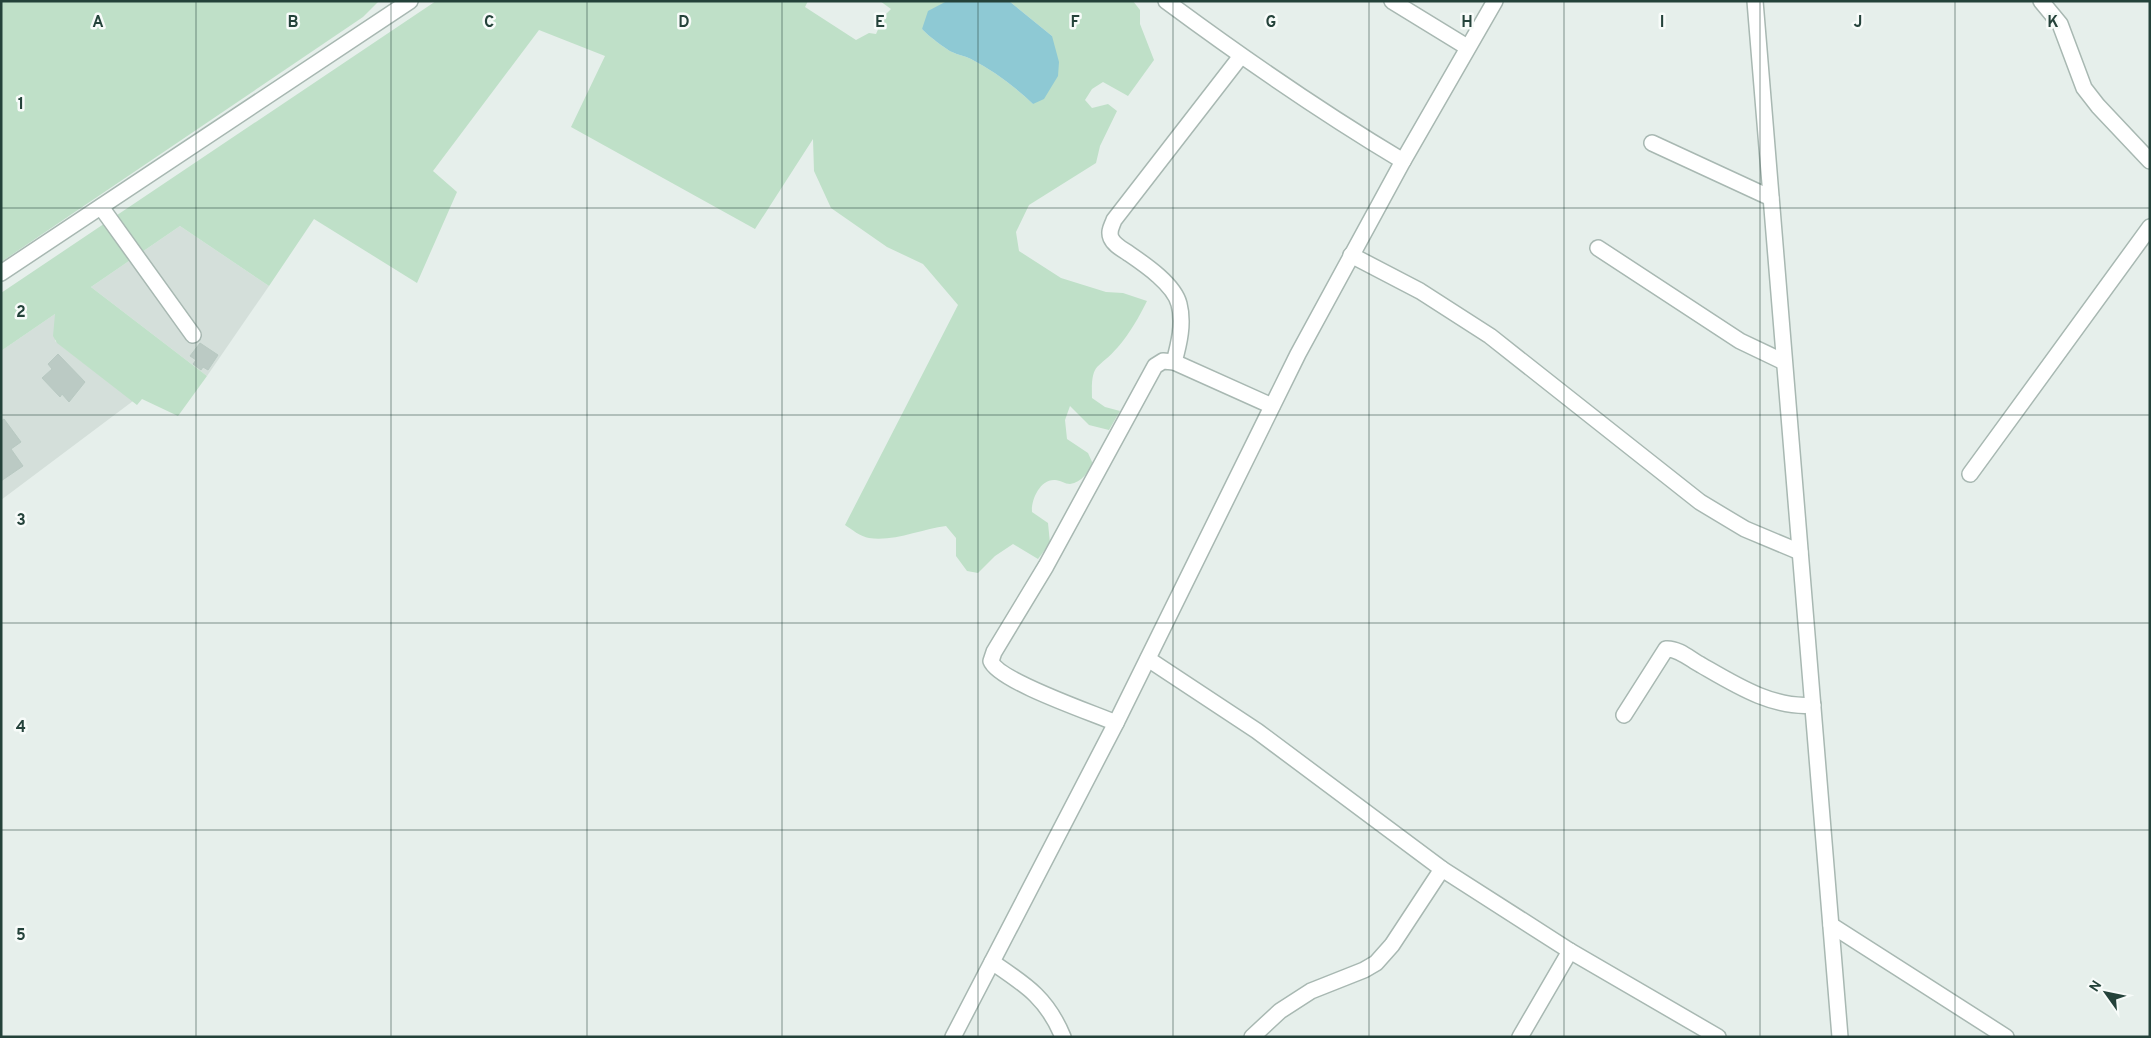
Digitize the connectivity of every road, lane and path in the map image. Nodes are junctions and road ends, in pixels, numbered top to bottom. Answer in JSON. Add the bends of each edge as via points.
{"nodes":[{"id":1,"x":410,"y":1,"type":"edge"},
{"id":2,"x":1166,"y":1,"type":"edge"},
{"id":3,"x":1392,"y":1,"type":"edge"},
{"id":4,"x":1495,"y":1,"type":"edge"},
{"id":5,"x":1755,"y":1,"type":"edge"},
{"id":6,"x":2040,"y":1,"type":"edge"},
{"id":7,"x":1467,"y":47,"type":"junction"},
{"id":8,"x":1241,"y":56,"type":"junction"},
{"id":9,"x":1652,"y":143,"type":"dead end"},
{"id":10,"x":1403,"y":161,"type":"junction"},
{"id":11,"x":2150,"y":161,"type":"edge"},
{"id":12,"x":1771,"y":198,"type":"junction"},
{"id":13,"x":104,"y":212,"type":"junction"},
{"id":14,"x":2150,"y":227,"type":"edge"},
{"id":15,"x":1598,"y":248,"type":"dead end"},
{"id":16,"x":1351,"y":255,"type":"junction"},
{"id":17,"x":1,"y":273,"type":"edge"},
{"id":18,"x":193,"y":336,"type":"dead end"},
{"id":19,"x":1174,"y":362,"type":"junction"},
{"id":20,"x":1784,"y":362,"type":"junction"},
{"id":21,"x":1272,"y":406,"type":"junction"},
{"id":22,"x":1970,"y":474,"type":"dead end"},
{"id":23,"x":1800,"y":552,"type":"junction"},
{"id":24,"x":1148,"y":659,"type":"junction"},
{"id":25,"x":1813,"y":705,"type":"junction"},
{"id":26,"x":1624,"y":715,"type":"dead end"},
{"id":27,"x":1116,"y":723,"type":"junction"},
{"id":28,"x":1442,"y":869,"type":"junction"},
{"id":29,"x":1831,"y":925,"type":"junction"},
{"id":30,"x":1570,"y":951,"type":"junction"},
{"id":31,"x":992,"y":962,"type":"junction"},
{"id":32,"x":953,"y":1037,"type":"edge"},
{"id":33,"x":1063,"y":1037,"type":"edge"},
{"id":34,"x":1252,"y":1037,"type":"edge"},
{"id":35,"x":1520,"y":1037,"type":"edge"},
{"id":36,"x":1718,"y":1037,"type":"edge"},
{"id":37,"x":1840,"y":1037,"type":"edge"},
{"id":38,"x":2006,"y":1037,"type":"edge"}],
"edges":[{"from":1,"to":13,"type":"street"},
{"from":2,"to":8,"type":"street"},
{"from":3,"to":7,"type":"street"},
{"from":4,"to":7,"type":"street"},
{"from":5,"to":12,"type":"street"},
{"from":6,"to":11,"type":"street","via":[[2060,24],[2084,88]]},
{"from":7,"to":10,"type":"street"},
{"from":8,"to":10,"type":"street"},
{"from":8,"to":19,"type":"street","via":[[1114,220],[1109,232],[1116,245],[1152,270],[1179,303],[1180,335]]},
{"from":9,"to":12,"type":"street"},
{"from":10,"to":16,"type":"street"},
{"from":12,"to":20,"type":"street"},
{"from":13,"to":17,"type":"street"},
{"from":13,"to":18,"type":"street"},
{"from":14,"to":22,"type":"street"},
{"from":15,"to":20,"type":"street","via":[[1740,341]]},
{"from":16,"to":21,"type":"street"},
{"from":16,"to":23,"type":"street","via":[[1420,291],[1490,336],[1700,502],[1745,529]]},
{"from":19,"to":21,"type":"street"},
{"from":19,"to":27,"type":"street","via":[[1162,361],[1150,374],[991,660],[995,668],[1014,680]]},
{"from":20,"to":23,"type":"street"},
{"from":21,"to":24,"type":"street"},
{"from":23,"to":25,"type":"street"},
{"from":24,"to":27,"type":"street"},
{"from":24,"to":28,"type":"street","via":[[1257,731]]},
{"from":25,"to":26,"type":"street","via":[[1796,706],[1760,695],[1676,651],[1666,649]]},
{"from":25,"to":29,"type":"street"},
{"from":27,"to":31,"type":"street"},
{"from":28,"to":30,"type":"street"},
{"from":28,"to":34,"type":"street","via":[[1392,945],[1376,963],[1311,991],[1280,1011]]},
{"from":29,"to":37,"type":"street"},
{"from":29,"to":38,"type":"street"},
{"from":30,"to":35,"type":"street"},
{"from":30,"to":36,"type":"street"},
{"from":31,"to":32,"type":"street"},
{"from":31,"to":33,"type":"street","via":[[1025,984],[1044,1002]]}]}
